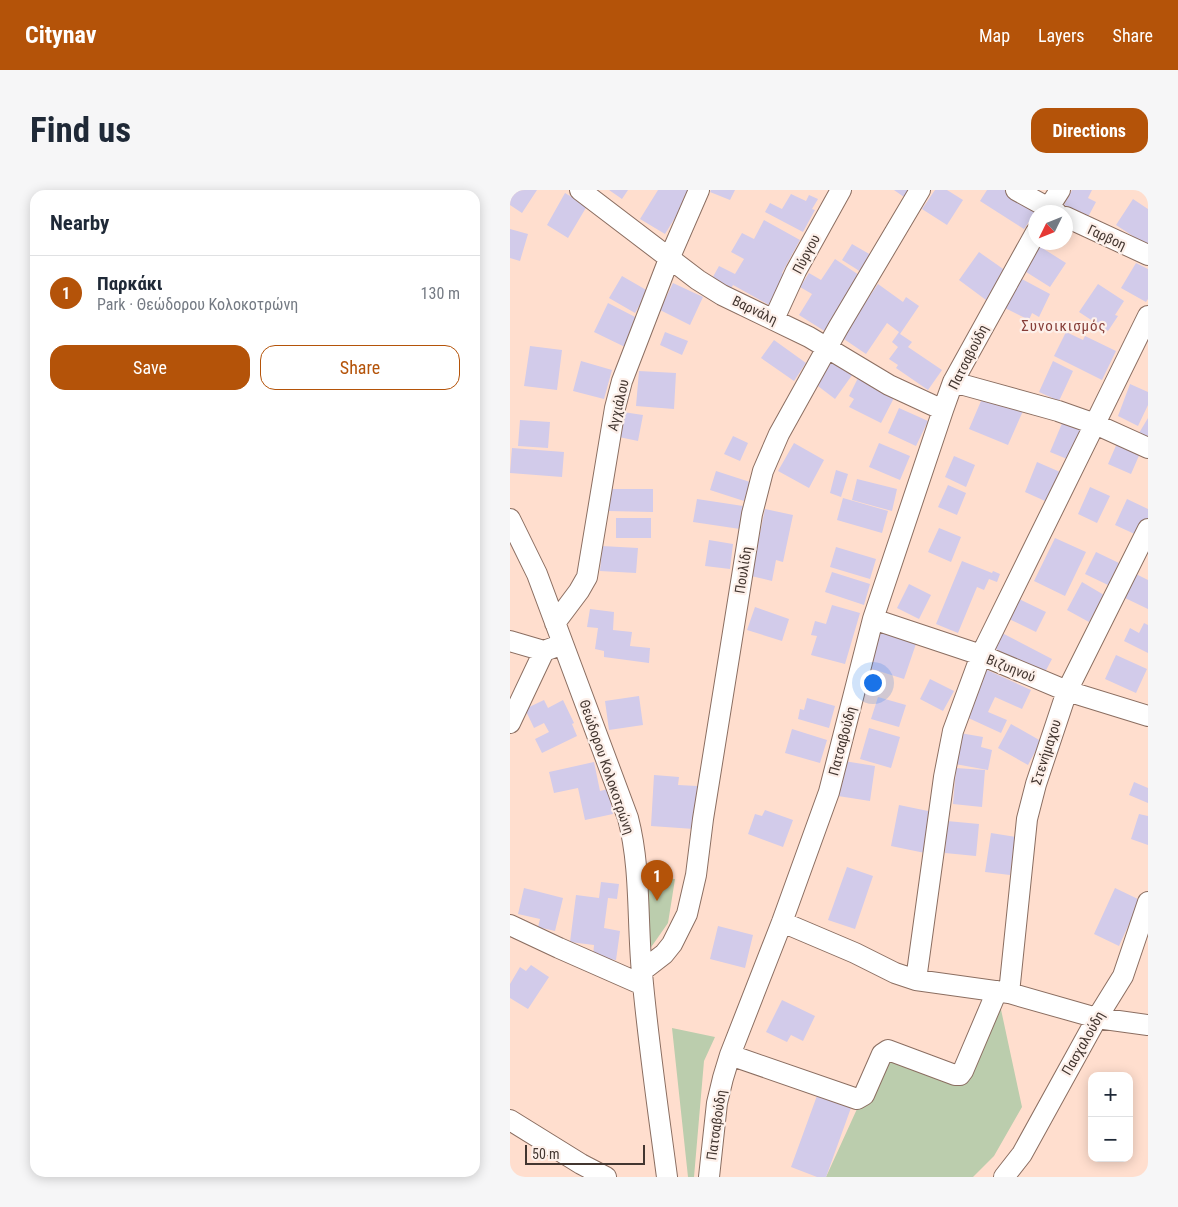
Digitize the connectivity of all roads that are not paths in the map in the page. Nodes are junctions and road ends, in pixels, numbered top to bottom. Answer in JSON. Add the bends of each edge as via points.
{"nodes":[{"id":1,"x":580,"y":190,"type":"edge"},
{"id":2,"x":699,"y":190,"type":"edge"},
{"id":3,"x":841,"y":190,"type":"edge"},
{"id":4,"x":920,"y":190,"type":"edge"},
{"id":5,"x":1016,"y":190,"type":"edge"},
{"id":6,"x":1060,"y":190,"type":"edge"},
{"id":7,"x":1041,"y":205,"type":"edge"},
{"id":8,"x":1056,"y":205,"type":"edge"},
{"id":9,"x":1073,"y":221,"type":"edge"},
{"id":10,"x":1028,"y":246,"type":"edge"},
{"id":11,"x":1148,"y":255,"type":"edge"},
{"id":12,"x":669,"y":258,"type":"junction"},
{"id":13,"x":1148,"y":316,"type":"edge"},
{"id":14,"x":774,"y":319,"type":"junction"},
{"id":15,"x":828,"y":347,"type":"junction"},
{"id":16,"x":953,"y":382,"type":"junction"},
{"id":17,"x":943,"y":410,"type":"junction"},
{"id":18,"x":1095,"y":424,"type":"junction"},
{"id":19,"x":1148,"y":448,"type":"edge"},
{"id":20,"x":510,"y":519,"type":"edge"},
{"id":21,"x":1148,"y":529,"type":"edge"},
{"id":22,"x":874,"y":619,"type":"junction"},
{"id":23,"x":556,"y":623,"type":"junction"},
{"id":24,"x":510,"y":641,"type":"edge"},
{"id":25,"x":563,"y":644,"type":"junction"},
{"id":26,"x":544,"y":651,"type":"junction"},
{"id":27,"x":981,"y":655,"type":"junction"},
{"id":28,"x":1066,"y":691,"type":"junction"},
{"id":29,"x":1148,"y":716,"type":"edge"},
{"id":30,"x":510,"y":723,"type":"edge"},
{"id":31,"x":1148,"y":902,"type":"edge"},
{"id":32,"x":782,"y":922,"type":"junction"},
{"id":33,"x":510,"y":925,"type":"edge"},
{"id":34,"x":643,"y":978,"type":"junction"},
{"id":35,"x":916,"y":980,"type":"junction"},
{"id":36,"x":1003,"y":992,"type":"junction"},
{"id":37,"x":1097,"y":1018,"type":"junction"},
{"id":38,"x":1148,"y":1025,"type":"edge"},
{"id":39,"x":730,"y":1055,"type":"junction"},
{"id":40,"x":510,"y":1120,"type":"edge"},
{"id":41,"x":606,"y":1177,"type":"edge"},
{"id":42,"x":667,"y":1177,"type":"edge"},
{"id":43,"x":709,"y":1177,"type":"edge"},
{"id":44,"x":1004,"y":1177,"type":"edge"}],
"edges":[{"from":1,"to":12,"type":"street","name":"Βαρνάλη"},
{"from":2,"to":12,"type":"street","name":"Αγχιάλου"},
{"from":3,"to":14,"type":"street","name":"Πύργου","via":[[796,271]]},
{"from":4,"to":15,"type":"street","name":"Πουλίδη"},
{"from":5,"to":7,"type":"street","name":"Γαρβοη"},
{"from":6,"to":8,"type":"street"},
{"from":9,"to":11,"type":"street","name":"Γαρβοη"},
{"from":10,"to":16,"type":"street","name":"Πατσαβούδη"},
{"from":12,"to":14,"type":"street","name":"Βαρνάλη","via":[[722,295]]},
{"from":12,"to":23,"type":"street","name":"Αγχιάλου","via":[[622,381],[615,408],[587,577]]},
{"from":13,"to":18,"type":"street"},
{"from":14,"to":15,"type":"street","name":"Βαρνάλη"},
{"from":15,"to":17,"type":"street","name":"Βαρνάλη","via":[[889,384]]},
{"from":15,"to":34,"type":"street","name":"Πουλίδη","via":[[779,434],[763,471],[752,514],[696,875],[687,914],[672,944]]},
{"from":16,"to":17,"type":"street","name":"Πατσαβούδη"},
{"from":16,"to":18,"type":"street"},
{"from":17,"to":22,"type":"street","name":"Πατσαβούδη"},
{"from":18,"to":19,"type":"street"},
{"from":18,"to":27,"type":"street"},
{"from":20,"to":23,"type":"street","name":"Θεώδορου Κολοκοτρώνη"},
{"from":21,"to":28,"type":"street","name":"Στενήμαχου"},
{"from":22,"to":27,"type":"street","name":"Βιζυηνού"},
{"from":22,"to":32,"type":"street","name":"Πατσαβούδη","via":[[829,792]]},
{"from":23,"to":25,"type":"street","name":"Θεώδορου Κολοκοτρώνη"},
{"from":24,"to":26,"type":"street"},
{"from":25,"to":26,"type":"street"},
{"from":25,"to":34,"type":"street","name":"Θεώδορου Κολοκοτρώνη","via":[[632,834]]},
{"from":26,"to":30,"type":"street"},
{"from":27,"to":28,"type":"street","name":"Βιζυηνού"},
{"from":27,"to":35,"type":"street","via":[[948,753]]},
{"from":28,"to":29,"type":"street","name":"Βιζυηνού"},
{"from":28,"to":36,"type":"street","name":"Στενήμαχου","via":[[1031,801]]},
{"from":31,"to":37,"type":"street","name":"Πασχαλούδη","via":[[1123,976]]},
{"from":32,"to":35,"type":"street"},
{"from":32,"to":39,"type":"street","name":"Πατσαβούδη"},
{"from":33,"to":34,"type":"street","via":[[558,948]]},
{"from":34,"to":42,"type":"street","name":"Θεώδορου Κολοκοτρώνη"},
{"from":35,"to":36,"type":"street"},
{"from":36,"to":37,"type":"street"},
{"from":36,"to":39,"type":"street","name":"Στενήμαχου","via":[[960,1075],[888,1050],[882,1054],[864,1095],[857,1099]]},
{"from":37,"to":38,"type":"street"},
{"from":37,"to":44,"type":"street","name":"Πασχαλούδη","via":[[1022,1154]]},
{"from":39,"to":43,"type":"street","name":"Πατσαβούδη","via":[[717,1103]]},
{"from":40,"to":41,"type":"street"}]}
